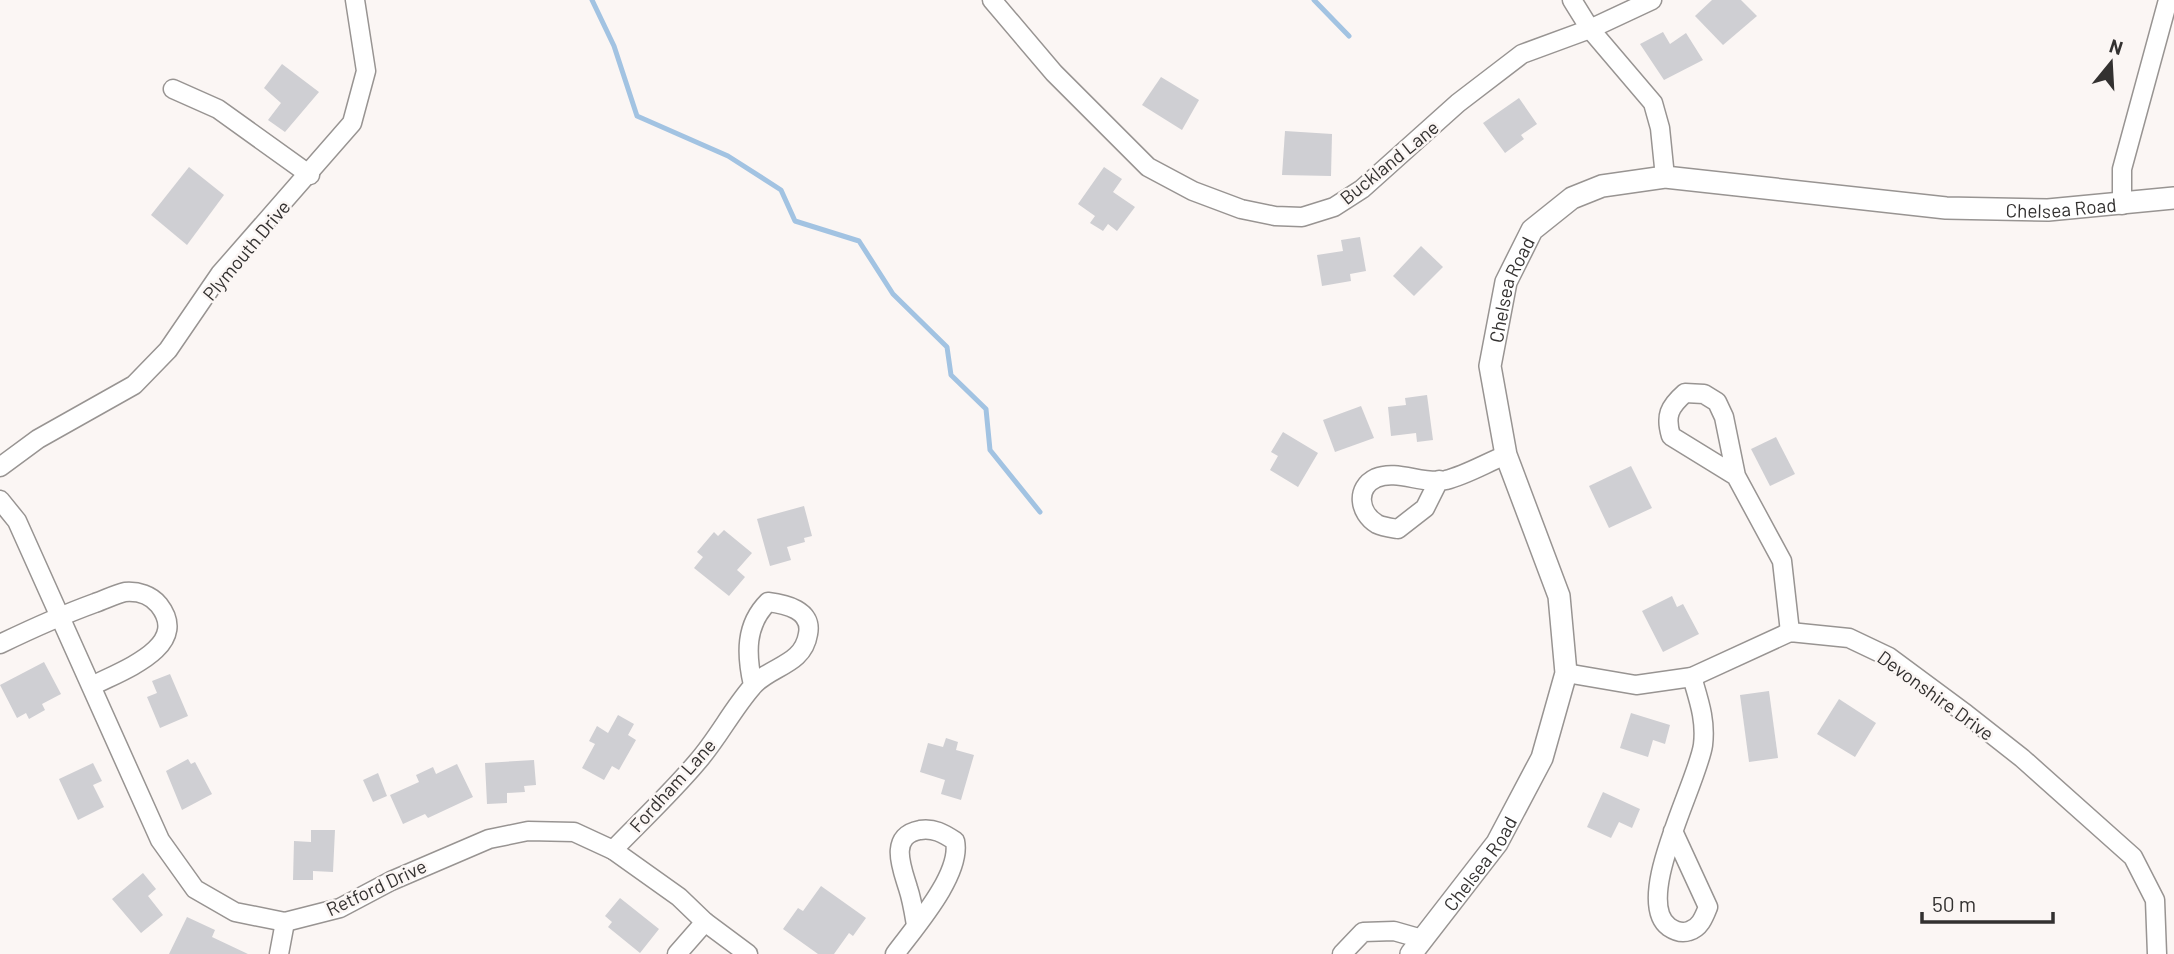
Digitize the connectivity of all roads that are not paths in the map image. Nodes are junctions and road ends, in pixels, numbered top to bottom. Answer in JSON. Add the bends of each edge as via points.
{"nodes":[{"id":1,"x":355,"y":0,"type":"edge"},
{"id":2,"x":992,"y":0,"type":"edge"},
{"id":3,"x":1572,"y":0,"type":"edge"},
{"id":4,"x":1652,"y":0,"type":"edge"},
{"id":5,"x":2168,"y":0,"type":"edge"},
{"id":6,"x":1590,"y":29,"type":"junction"},
{"id":7,"x":173,"y":89,"type":"dead end"},
{"id":8,"x":310,"y":175,"type":"junction"},
{"id":9,"x":1665,"y":177,"type":"junction"},
{"id":10,"x":2174,"y":198,"type":"edge"},
{"id":11,"x":2122,"y":205,"type":"junction"},
{"id":12,"x":1506,"y":455,"type":"junction"},
{"id":13,"x":0,"y":467,"type":"edge"},
{"id":14,"x":1736,"y":476,"type":"junction"},
{"id":15,"x":1439,"y":480,"type":"dead end"},
{"id":16,"x":0,"y":500,"type":"edge"},
{"id":17,"x":60,"y":616,"type":"junction"},
{"id":18,"x":1790,"y":632,"type":"junction"},
{"id":19,"x":0,"y":644,"type":"edge"},
{"id":20,"x":1566,"y":673,"type":"junction"},
{"id":21,"x":1692,"y":677,"type":"junction"},
{"id":22,"x":753,"y":685,"type":"junction"},
{"id":23,"x":92,"y":686,"type":"junction"},
{"id":24,"x":1672,"y":831,"type":"junction"},
{"id":25,"x":613,"y":850,"type":"junction"},
{"id":26,"x":285,"y":922,"type":"junction"},
{"id":27,"x":705,"y":922,"type":"junction"},
{"id":28,"x":916,"y":925,"type":"junction"},
{"id":29,"x":1416,"y":947,"type":"edge"},
{"id":30,"x":279,"y":954,"type":"edge"},
{"id":31,"x":677,"y":954,"type":"edge"},
{"id":32,"x":748,"y":954,"type":"edge"},
{"id":33,"x":895,"y":954,"type":"edge"},
{"id":34,"x":1342,"y":954,"type":"edge"},
{"id":35,"x":2157,"y":954,"type":"edge"}],
"edges":[{"from":1,"to":8,"type":"street","name":"Plymouth Drive","via":[[366,71],[352,123]]},
{"from":2,"to":6,"type":"street","name":"Buckland Lane","via":[[1054,73],[1148,167],[1193,191],[1275,216],[1302,217],[1334,206],[1362,189],[1458,103],[1522,54]]},
{"from":3,"to":6,"type":"street"},
{"from":4,"to":6,"type":"street","name":"Buckland Lane"},
{"from":5,"to":11,"type":"street","via":[[2122,169]]},
{"from":6,"to":9,"type":"street","via":[[1653,103]]},
{"from":7,"to":8,"type":"street","via":[[218,109]]},
{"from":8,"to":13,"type":"street","name":"Plymouth Drive","via":[[220,274],[168,350],[134,385],[38,439]]},
{"from":9,"to":11,"type":"street","name":"Chelsea Road","via":[[1946,208],[2048,211]]},
{"from":9,"to":12,"type":"street","name":"Chelsea Road","via":[[1602,186],[1572,198],[1532,230],[1506,282],[1490,366]]},
{"from":10,"to":11,"type":"street","name":"Chelsea Road"},
{"from":12,"to":15,"type":"street"},
{"from":12,"to":20,"type":"street","name":"Chelsea Road","via":[[1559,596]]},
{"from":14,"to":14,"type":"street","via":[[1717,402],[1703,394],[1685,393],[1669,412],[1671,436]]},
{"from":14,"to":18,"type":"street","via":[[1782,561]]},
{"from":16,"to":17,"type":"street","name":"Retford Drive","via":[[17,521]]},
{"from":17,"to":19,"type":"street"},
{"from":17,"to":23,"type":"street","name":"Retford Drive"},
{"from":17,"to":23,"type":"street","via":[[125,592],[146,594],[167,617],[166,635],[158,650]]},
{"from":18,"to":21,"type":"street"},
{"from":18,"to":35,"type":"street","name":"Devonshire Drive","via":[[1849,638],[1889,657],[2022,758],[2133,857],[2155,900]]},
{"from":20,"to":21,"type":"street","via":[[1636,685]]},
{"from":20,"to":29,"type":"street","name":"Chelsea Road","via":[[1542,758],[1496,843]]},
{"from":21,"to":24,"type":"street","via":[[1704,718],[1703,748]]},
{"from":22,"to":22,"type":"street","name":"Fordham Lane","via":[[792,662],[804,646],[809,631],[805,617],[790,604],[768,602],[755,616],[748,663]]},
{"from":22,"to":25,"type":"street","name":"Fordham Lane","via":[[699,761]]},
{"from":23,"to":26,"type":"street","name":"Retford Drive","via":[[160,840],[195,889],[235,912]]},
{"from":24,"to":24,"type":"street","via":[[1657,908],[1665,924],[1677,932],[1690,931],[1702,922],[1708,907]]},
{"from":25,"to":26,"type":"street","name":"Retford Drive","via":[[574,832],[528,831],[489,839],[341,908]]},
{"from":25,"to":27,"type":"street","name":"Retford Drive"},
{"from":26,"to":30,"type":"street"},
{"from":27,"to":31,"type":"street"},
{"from":27,"to":32,"type":"street","name":"Retford Drive"},
{"from":28,"to":28,"type":"street","via":[[957,854],[955,841],[930,828],[914,831],[902,841],[897,856]]},
{"from":28,"to":33,"type":"street"},
{"from":29,"to":34,"type":"street","via":[[1394,931],[1363,932]]}]}
